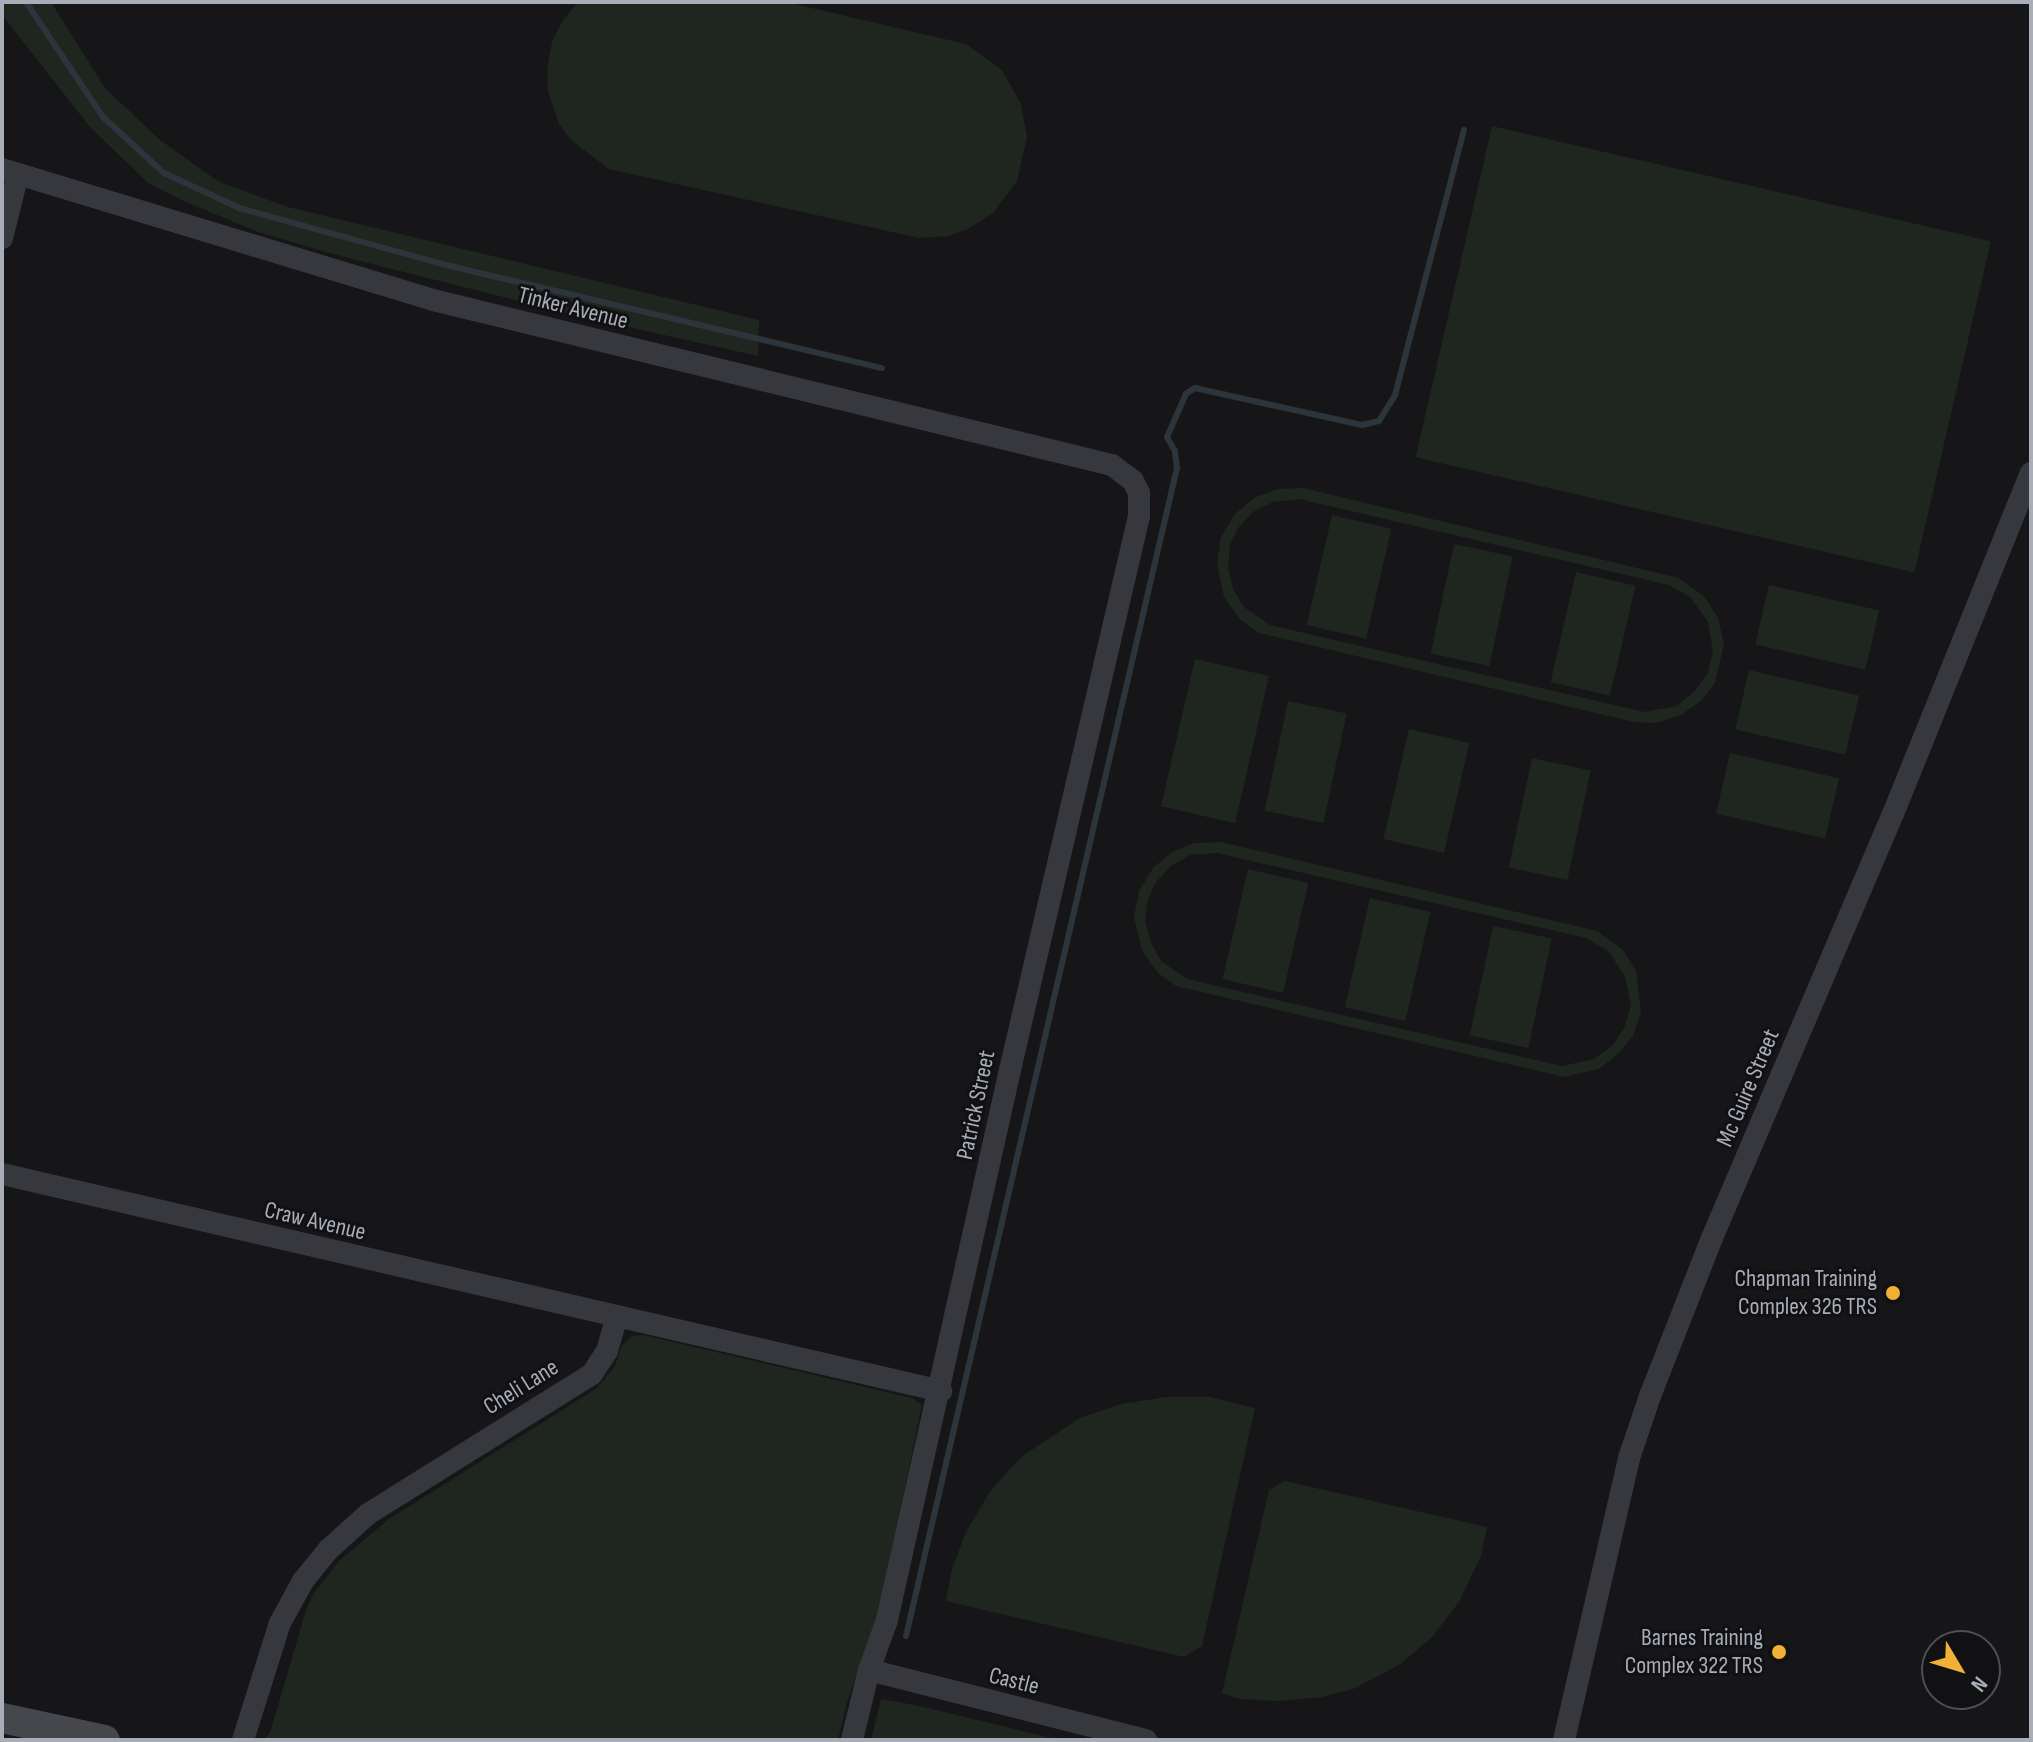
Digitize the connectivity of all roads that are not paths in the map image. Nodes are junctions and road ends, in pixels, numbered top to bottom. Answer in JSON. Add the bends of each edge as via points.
{"nodes":[{"id":1,"x":10,"y":171,"type":"edge"},
{"id":2,"x":2,"y":238,"type":"edge"},
{"id":3,"x":2031,"y":473,"type":"edge"},
{"id":4,"x":1133,"y":481,"type":"joint"},
{"id":5,"x":2,"y":1174,"type":"edge"},
{"id":6,"x":617,"y":1317,"type":"junction"},
{"id":7,"x":941,"y":1391,"type":"junction"},
{"id":8,"x":869,"y":1670,"type":"junction"},
{"id":9,"x":2,"y":1718,"type":"edge"},
{"id":10,"x":105,"y":1740,"type":"edge"},
{"id":11,"x":243,"y":1740,"type":"edge"},
{"id":12,"x":852,"y":1740,"type":"edge"},
{"id":13,"x":1146,"y":1740,"type":"edge"},
{"id":14,"x":1564,"y":1740,"type":"edge"}],
"edges":[{"from":1,"to":2,"type":"street"},
{"from":1,"to":4,"type":"street","name":"Tinker Avenue","via":[[433,300],[1112,465]]},
{"from":3,"to":14,"type":"street","name":"Mc Guire Street","via":[[1650,1396],[1629,1458]]},
{"from":4,"to":7,"type":"street","name":"Patrick Street","via":[[1139,516]]},
{"from":5,"to":6,"type":"street","name":"Craw Avenue"},
{"from":6,"to":7,"type":"street"},
{"from":6,"to":11,"type":"street","name":"Cheli Lane","via":[[607,1351],[592,1374],[368,1514],[328,1550],[280,1623]]},
{"from":7,"to":8,"type":"street","name":"Patrick Street","via":[[887,1620]]},
{"from":8,"to":12,"type":"street","name":"Patrick Street"},
{"from":8,"to":13,"type":"street","name":"Castle"},
{"from":9,"to":10,"type":"street"}]}
